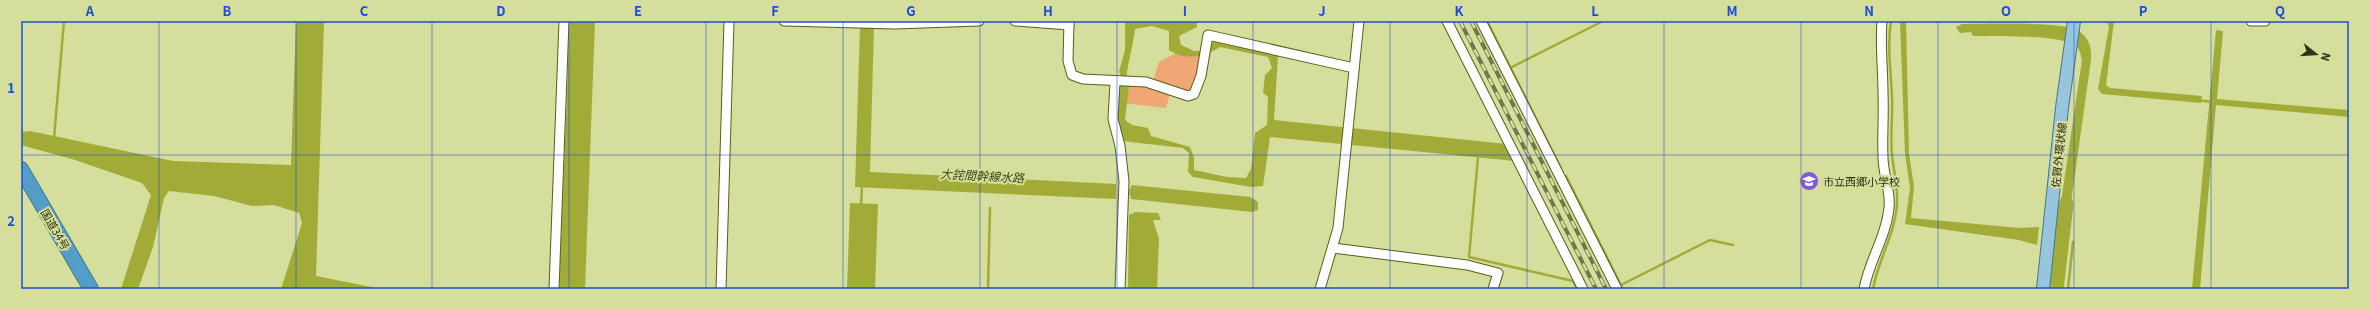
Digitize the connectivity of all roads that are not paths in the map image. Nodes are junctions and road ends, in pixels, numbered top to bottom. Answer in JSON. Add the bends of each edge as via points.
{"nodes":[{"id":1,"x":564,"y":21,"type":"edge"},
{"id":2,"x":729,"y":21,"type":"edge"},
{"id":3,"x":784,"y":21,"type":"edge"},
{"id":4,"x":979,"y":21,"type":"edge"},
{"id":5,"x":1015,"y":21,"type":"edge"},
{"id":6,"x":1359,"y":21,"type":"edge"},
{"id":7,"x":1447,"y":21,"type":"edge"},
{"id":8,"x":1481,"y":21,"type":"edge"},
{"id":9,"x":1882,"y":21,"type":"edge"},
{"id":10,"x":2074,"y":21,"type":"edge"},
{"id":11,"x":2251,"y":21,"type":"edge"},
{"id":12,"x":2265,"y":21,"type":"edge"},
{"id":13,"x":895,"y":23,"type":"edge"},
{"id":14,"x":1069,"y":23,"type":"edge"},
{"id":15,"x":1354,"y":68,"type":"junction"},
{"id":16,"x":1115,"y":82,"type":"junction"},
{"id":17,"x":21,"y":169,"type":"edge"},
{"id":18,"x":1333,"y":248,"type":"junction"},
{"id":19,"x":91,"y":289,"type":"edge"},
{"id":20,"x":554,"y":289,"type":"edge"},
{"id":21,"x":721,"y":289,"type":"edge"},
{"id":22,"x":1120,"y":289,"type":"edge"},
{"id":23,"x":1320,"y":289,"type":"edge"},
{"id":24,"x":1493,"y":289,"type":"edge"},
{"id":25,"x":1583,"y":289,"type":"edge"},
{"id":26,"x":1617,"y":289,"type":"edge"},
{"id":27,"x":1864,"y":289,"type":"edge"},
{"id":28,"x":2043,"y":289,"type":"edge"}],
"edges":[{"from":1,"to":20,"type":"street"},
{"from":2,"to":21,"type":"street"},
{"from":3,"to":13,"type":"street"},
{"from":4,"to":13,"type":"street"},
{"from":5,"to":14,"type":"street"},
{"from":6,"to":15,"type":"street"},
{"from":7,"to":25,"type":"street"},
{"from":8,"to":26,"type":"street"},
{"from":9,"to":27,"type":"street","via":[[1882,159],[1889,188],[1889,209],[1881,242]]},
{"from":10,"to":28,"type":"main road","name":"佐賀外環状線"},
{"from":11,"to":12,"type":"street"},
{"from":14,"to":16,"type":"street","via":[[1068,62],[1072,75],[1083,79]]},
{"from":15,"to":16,"type":"street","via":[[1208,35],[1201,76],[1194,94],[1188,96],[1146,82]]},
{"from":15,"to":18,"type":"street","via":[[1338,228]]},
{"from":16,"to":22,"type":"street","via":[[1113,119],[1120,146],[1123,193]]},
{"from":17,"to":19,"type":"highway","name":"国道34号"},
{"from":18,"to":23,"type":"street"},
{"from":18,"to":24,"type":"street","via":[[1467,265],[1498,273]]}]}
